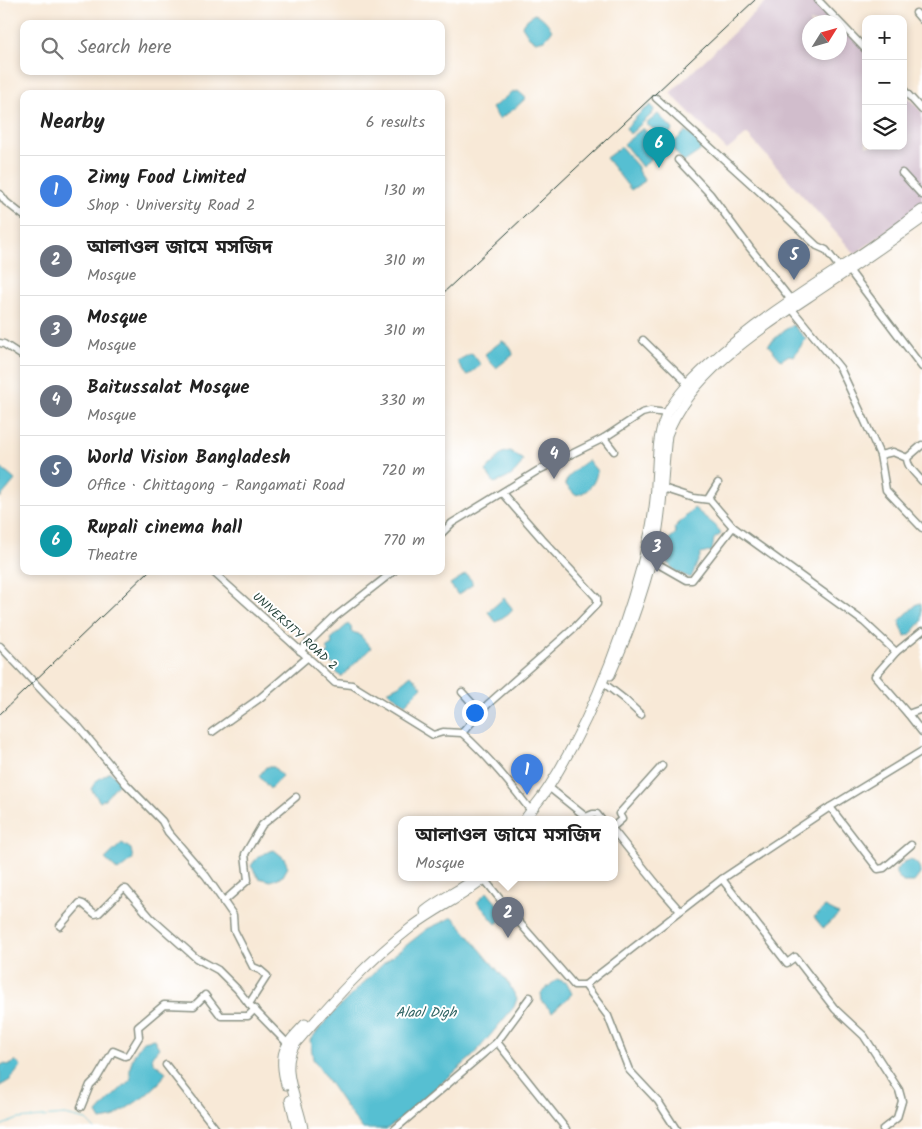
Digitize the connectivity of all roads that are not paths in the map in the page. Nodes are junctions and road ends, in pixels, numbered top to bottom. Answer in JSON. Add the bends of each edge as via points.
{"nodes":[{"id":1,"x":818,"y":0,"type":"edge"},
{"id":2,"x":916,"y":13,"type":"dead end"},
{"id":3,"x":922,"y":20,"type":"edge"},
{"id":4,"x":862,"y":46,"type":"edge"},
{"id":5,"x":907,"y":93,"type":"edge"},
{"id":6,"x":656,"y":98,"type":"dead end"},
{"id":7,"x":922,"y":110,"type":"edge"},
{"id":8,"x":678,"y":160,"type":"dead end"},
{"id":9,"x":902,"y":173,"type":"dead end"},
{"id":10,"x":0,"y":194,"type":"edge"},
{"id":11,"x":922,"y":195,"type":"edge"},
{"id":12,"x":922,"y":210,"type":"edge"},
{"id":13,"x":20,"y":213,"type":"edge"},
{"id":14,"x":922,"y":219,"type":"edge"},
{"id":15,"x":844,"y":269,"type":"junction"},
{"id":16,"x":791,"y":304,"type":"junction"},
{"id":17,"x":643,"y":340,"type":"dead end"},
{"id":18,"x":0,"y":343,"type":"edge"},
{"id":19,"x":20,"y":354,"type":"edge"},
{"id":20,"x":922,"y":367,"type":"edge"},
{"id":21,"x":688,"y":384,"type":"junction"},
{"id":22,"x":667,"y":413,"type":"junction"},
{"id":23,"x":604,"y":438,"type":"junction"},
{"id":24,"x":922,"y":445,"type":"edge"},
{"id":25,"x":614,"y":451,"type":"dead end"},
{"id":26,"x":880,"y":455,"type":"junction"},
{"id":27,"x":907,"y":458,"type":"junction"},
{"id":28,"x":922,"y":481,"type":"edge"},
{"id":29,"x":718,"y":483,"type":"dead end"},
{"id":30,"x":663,"y":488,"type":"junction"},
{"id":31,"x":502,"y":493,"type":"junction"},
{"id":32,"x":708,"y":499,"type":"junction"},
{"id":33,"x":734,"y":527,"type":"junction"},
{"id":34,"x":922,"y":528,"type":"edge"},
{"id":35,"x":445,"y":530,"type":"edge"},
{"id":36,"x":651,"y":560,"type":"junction"},
{"id":37,"x":216,"y":575,"type":"edge"},
{"id":38,"x":389,"y":575,"type":"edge"},
{"id":39,"x":922,"y":631,"type":"edge"},
{"id":40,"x":0,"y":646,"type":"edge"},
{"id":41,"x":300,"y":650,"type":"junction"},
{"id":42,"x":896,"y":652,"type":"junction"},
{"id":43,"x":308,"y":657,"type":"junction"},
{"id":44,"x":606,"y":685,"type":"junction"},
{"id":45,"x":462,"y":692,"type":"dead end"},
{"id":46,"x":922,"y":709,"type":"edge"},
{"id":47,"x":480,"y":712,"type":"junction"},
{"id":48,"x":908,"y":714,"type":"junction"},
{"id":49,"x":641,"y":715,"type":"dead end"},
{"id":50,"x":212,"y":732,"type":"dead end"},
{"id":51,"x":922,"y":732,"type":"edge"},
{"id":52,"x":462,"y":733,"type":"junction"},
{"id":53,"x":922,"y":751,"type":"edge"},
{"id":54,"x":662,"y":766,"type":"dead end"},
{"id":55,"x":551,"y":789,"type":"junction"},
{"id":56,"x":296,"y":797,"type":"dead end"},
{"id":57,"x":830,"y":807,"type":"junction"},
{"id":58,"x":531,"y":815,"type":"edge"},
{"id":59,"x":585,"y":816,"type":"edge"},
{"id":60,"x":618,"y":822,"type":"edge"},
{"id":61,"x":618,"y":836,"type":"edge"},
{"id":62,"x":911,"y":844,"type":"dead end"},
{"id":63,"x":722,"y":879,"type":"junction"},
{"id":64,"x":477,"y":881,"type":"edge"},
{"id":65,"x":479,"y":881,"type":"edge"},
{"id":66,"x":485,"y":881,"type":"edge"},
{"id":67,"x":223,"y":902,"type":"junction"},
{"id":68,"x":680,"y":911,"type":"junction"},
{"id":69,"x":60,"y":926,"type":"dead end"},
{"id":70,"x":586,"y":985,"type":"junction"},
{"id":71,"x":530,"y":998,"type":"dead end"},
{"id":72,"x":249,"y":1004,"type":"junction"},
{"id":73,"x":255,"y":1009,"type":"junction"},
{"id":74,"x":497,"y":1042,"type":"junction"},
{"id":75,"x":287,"y":1043,"type":"junction"},
{"id":76,"x":166,"y":1065,"type":"dead end"},
{"id":77,"x":81,"y":1107,"type":"dead end"},
{"id":78,"x":216,"y":1129,"type":"edge"},
{"id":79,"x":297,"y":1129,"type":"edge"},
{"id":80,"x":302,"y":1129,"type":"edge"},
{"id":81,"x":395,"y":1129,"type":"edge"},
{"id":82,"x":566,"y":1129,"type":"edge"},
{"id":83,"x":676,"y":1129,"type":"edge"},
{"id":84,"x":884,"y":1129,"type":"edge"}],
"edges":[{"from":1,"to":4,"type":"street"},
{"from":2,"to":3,"type":"street"},
{"from":5,"to":7,"type":"street"},
{"from":6,"to":15,"type":"street"},
{"from":8,"to":16,"type":"street","via":[[710,194]]},
{"from":9,"to":11,"type":"street"},
{"from":10,"to":13,"type":"street"},
{"from":12,"to":15,"type":"highway"},
{"from":14,"to":15,"type":"highway"},
{"from":15,"to":16,"type":"highway"},
{"from":15,"to":20,"type":"street"},
{"from":16,"to":21,"type":"highway","via":[[726,348]]},
{"from":16,"to":26,"type":"street","via":[[840,368]]},
{"from":16,"to":30,"type":"highway","via":[[715,368],[685,400],[667,435]]},
{"from":17,"to":21,"type":"street"},
{"from":18,"to":19,"type":"street"},
{"from":21,"to":22,"type":"highway"},
{"from":22,"to":23,"type":"street","via":[[642,413]]},
{"from":22,"to":58,"type":"highway","via":[[658,441],[652,523],[630,610],[580,731]]},
{"from":23,"to":25,"type":"street"},
{"from":23,"to":31,"type":"street","via":[[537,471]]},
{"from":24,"to":27,"type":"street"},
{"from":26,"to":27,"type":"street","via":[[893,452]]},
{"from":26,"to":34,"type":"street","via":[[886,490]]},
{"from":27,"to":28,"type":"street","via":[[909,467]]},
{"from":29,"to":32,"type":"street"},
{"from":30,"to":32,"type":"street"},
{"from":30,"to":36,"type":"highway"},
{"from":31,"to":35,"type":"street"},
{"from":31,"to":47,"type":"street","via":[[596,598],[597,604]]},
{"from":32,"to":33,"type":"street"},
{"from":33,"to":36,"type":"street","via":[[692,580],[686,580]]},
{"from":33,"to":42,"type":"street","via":[[864,622]]},
{"from":36,"to":44,"type":"highway","via":[[634,618]]},
{"from":37,"to":41,"type":"street","name":"UNIVERSITY ROAD 2"},
{"from":38,"to":41,"type":"street","via":[[335,617]]},
{"from":39,"to":42,"type":"street"},
{"from":40,"to":67,"type":"street","via":[[79,727],[162,821]]},
{"from":41,"to":43,"type":"street","name":"UNIVERSITY ROAD 2"},
{"from":42,"to":48,"type":"street","via":[[875,676]]},
{"from":43,"to":50,"type":"street","via":[[260,698]]},
{"from":43,"to":52,"type":"street","name":"UNIVERSITY ROAD 2","via":[[335,683],[352,685],[433,736],[443,732]]},
{"from":44,"to":49,"type":"street"},
{"from":44,"to":55,"type":"highway","via":[[580,743]]},
{"from":45,"to":47,"type":"street"},
{"from":46,"to":48,"type":"street"},
{"from":47,"to":52,"type":"street"},
{"from":48,"to":51,"type":"street"},
{"from":52,"to":58,"type":"street","via":[[508,780]]},
{"from":53,"to":57,"type":"street"},
{"from":54,"to":60,"type":"street","via":[[619,814],[622,819]]},
{"from":55,"to":58,"type":"highway"},
{"from":55,"to":59,"type":"street"},
{"from":56,"to":67,"type":"street","via":[[262,825],[245,854],[248,880]]},
{"from":57,"to":62,"type":"street","via":[[878,869],[884,868]]},
{"from":57,"to":63,"type":"street"},
{"from":61,"to":68,"type":"street"},
{"from":63,"to":68,"type":"street"},
{"from":63,"to":84,"type":"street","via":[[787,963],[796,957],[835,1009],[864,1036],[880,1059],[902,1101],[897,1118]]},
{"from":64,"to":75,"type":"highway","via":[[435,903],[388,941],[354,971]]},
{"from":65,"to":80,"type":"highway","via":[[389,946],[296,1043],[289,1054],[288,1068]]},
{"from":66,"to":70,"type":"street","via":[[574,985]]},
{"from":67,"to":72,"type":"street","via":[[233,915],[234,930],[253,967],[267,976]]},
{"from":68,"to":70,"type":"street"},
{"from":69,"to":72,"type":"street","via":[[80,903],[95,914],[99,913],[126,889],[150,918],[196,958],[218,970]]},
{"from":70,"to":83,"type":"street","via":[[608,1016],[629,1070],[658,1101]]},
{"from":71,"to":74,"type":"street"},
{"from":72,"to":73,"type":"street"},
{"from":73,"to":75,"type":"street"},
{"from":73,"to":77,"type":"street","via":[[248,1016],[221,1016],[205,995],[194,1006],[164,1005],[138,1026],[139,1036],[128,1055],[113,1051],[90,1085]]},
{"from":74,"to":81,"type":"street"},
{"from":74,"to":82,"type":"street"},
{"from":75,"to":79,"type":"highway","via":[[282,1056],[283,1072]]},
{"from":76,"to":78,"type":"street"}]}
